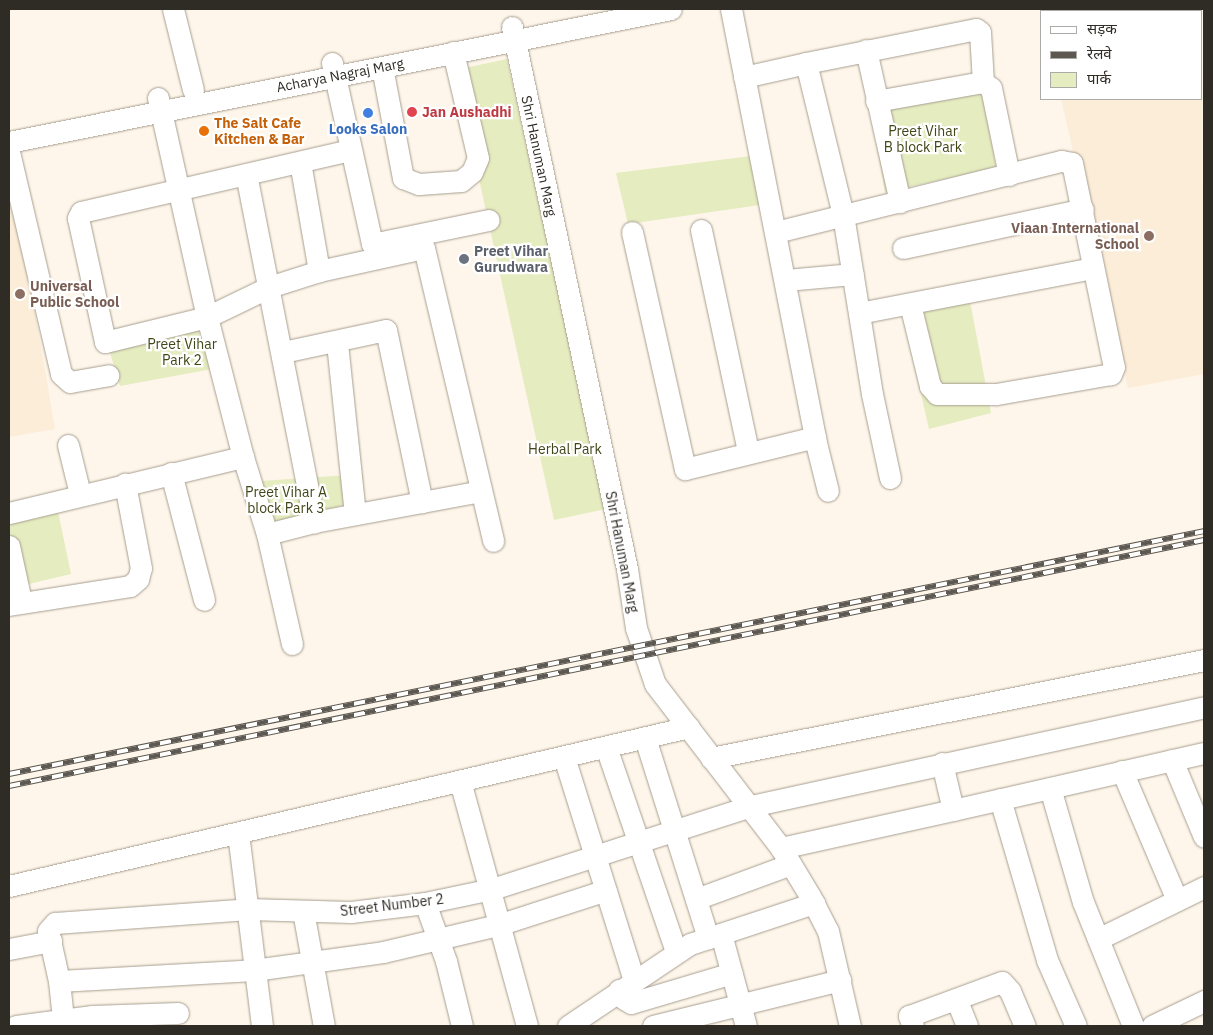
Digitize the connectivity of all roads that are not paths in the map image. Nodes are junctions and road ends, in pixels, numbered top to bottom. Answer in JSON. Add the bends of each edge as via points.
{"nodes":[{"id":1,"x":173,"y":9,"type":"edge"},
{"id":2,"x":600,"y":9,"type":"edge"},
{"id":3,"x":671,"y":9,"type":"edge"},
{"id":4,"x":731,"y":9,"type":"edge"},
{"id":5,"x":513,"y":33,"type":"junction"},
{"id":6,"x":866,"y":50,"type":"junction"},
{"id":7,"x":453,"y":52,"type":"junction"},
{"id":8,"x":806,"y":63,"type":"junction"},
{"id":9,"x":382,"y":67,"type":"junction"},
{"id":10,"x":333,"y":70,"type":"junction"},
{"id":11,"x":744,"y":77,"type":"junction"},
{"id":12,"x":983,"y":82,"type":"junction"},
{"id":13,"x":193,"y":90,"type":"junction"},
{"id":14,"x":876,"y":101,"type":"junction"},
{"id":15,"x":159,"y":104,"type":"junction"},
{"id":16,"x":9,"y":127,"type":"edge"},
{"id":17,"x":9,"y":142,"type":"edge"},
{"id":18,"x":350,"y":150,"type":"junction"},
{"id":19,"x":9,"y":152,"type":"edge"},
{"id":20,"x":300,"y":162,"type":"junction"},
{"id":21,"x":246,"y":174,"type":"junction"},
{"id":22,"x":1009,"y":175,"type":"junction"},
{"id":23,"x":179,"y":190,"type":"junction"},
{"id":24,"x":900,"y":202,"type":"junction"},
{"id":25,"x":1083,"y":209,"type":"junction"},
{"id":26,"x":843,"y":215,"type":"junction"},
{"id":27,"x":489,"y":220,"type":"dead end"},
{"id":28,"x":701,"y":230,"type":"dead end"},
{"id":29,"x":632,"y":232,"type":"dead end"},
{"id":30,"x":776,"y":232,"type":"junction"},
{"id":31,"x":903,"y":248,"type":"dead end"},
{"id":32,"x":1093,"y":268,"type":"junction"},
{"id":33,"x":319,"y":271,"type":"junction"},
{"id":34,"x":853,"y":274,"type":"junction"},
{"id":35,"x":786,"y":280,"type":"junction"},
{"id":36,"x":269,"y":287,"type":"junction"},
{"id":37,"x":910,"y":304,"type":"junction"},
{"id":38,"x":859,"y":313,"type":"junction"},
{"id":39,"x":207,"y":317,"type":"junction"},
{"id":40,"x":337,"y":343,"type":"junction"},
{"id":41,"x":284,"y":352,"type":"junction"},
{"id":42,"x":108,"y":375,"type":"dead end"},
{"id":43,"x":815,"y":437,"type":"junction"},
{"id":44,"x":68,"y":445,"type":"dead end"},
{"id":45,"x":748,"y":452,"type":"junction"},
{"id":46,"x":243,"y":458,"type":"junction"},
{"id":47,"x":171,"y":473,"type":"junction"},
{"id":48,"x":890,"y":478,"type":"dead end"},
{"id":49,"x":125,"y":484,"type":"junction"},
{"id":50,"x":828,"y":490,"type":"dead end"},
{"id":51,"x":481,"y":491,"type":"junction"},
{"id":52,"x":80,"y":494,"type":"junction"},
{"id":53,"x":422,"y":502,"type":"junction"},
{"id":54,"x":9,"y":513,"type":"edge"},
{"id":55,"x":355,"y":514,"type":"junction"},
{"id":56,"x":314,"y":522,"type":"junction"},
{"id":57,"x":267,"y":534,"type":"junction"},
{"id":58,"x":493,"y":541,"type":"dead end"},
{"id":59,"x":9,"y":546,"type":"edge"},
{"id":60,"x":204,"y":600,"type":"dead end"},
{"id":61,"x":15,"y":603,"type":"edge"},
{"id":62,"x":292,"y":644,"type":"dead end"},
{"id":63,"x":1204,"y":660,"type":"edge"},
{"id":64,"x":1204,"y":707,"type":"edge"},
{"id":65,"x":690,"y":727,"type":"junction"},
{"id":66,"x":645,"y":738,"type":"junction"},
{"id":67,"x":606,"y":747,"type":"junction"},
{"id":68,"x":1204,"y":753,"type":"edge"},
{"id":69,"x":564,"y":757,"type":"junction"},
{"id":70,"x":711,"y":758,"type":"junction"},
{"id":71,"x":1172,"y":760,"type":"junction"},
{"id":72,"x":942,"y":763,"type":"junction"},
{"id":73,"x":1122,"y":771,"type":"junction"},
{"id":74,"x":460,"y":781,"type":"junction"},
{"id":75,"x":1050,"y":788,"type":"junction"},
{"id":76,"x":1000,"y":799,"type":"junction"},
{"id":77,"x":751,"y":806,"type":"junction"},
{"id":78,"x":953,"y":810,"type":"junction"},
{"id":79,"x":674,"y":830,"type":"junction"},
{"id":80,"x":238,"y":833,"type":"junction"},
{"id":81,"x":1204,"y":837,"type":"edge"},
{"id":82,"x":638,"y":840,"type":"junction"},
{"id":83,"x":594,"y":854,"type":"junction"},
{"id":84,"x":786,"y":856,"type":"junction"},
{"id":85,"x":9,"y":886,"type":"edge"},
{"id":86,"x":1204,"y":887,"type":"edge"},
{"id":87,"x":492,"y":889,"type":"junction"},
{"id":88,"x":606,"y":890,"type":"junction"},
{"id":89,"x":696,"y":899,"type":"junction"},
{"id":90,"x":1177,"y":900,"type":"junction"},
{"id":91,"x":814,"y":903,"type":"junction"},
{"id":92,"x":425,"y":904,"type":"junction"},
{"id":93,"x":248,"y":909,"type":"junction"},
{"id":94,"x":303,"y":912,"type":"junction"},
{"id":95,"x":501,"y":924,"type":"junction"},
{"id":96,"x":715,"y":936,"type":"junction"},
{"id":97,"x":1098,"y":939,"type":"junction"},
{"id":98,"x":51,"y":941,"type":"junction"},
{"id":99,"x":438,"y":941,"type":"junction"},
{"id":100,"x":9,"y":949,"type":"edge"},
{"id":101,"x":676,"y":951,"type":"junction"},
{"id":102,"x":313,"y":963,"type":"junction"},
{"id":103,"x":254,"y":970,"type":"junction"},
{"id":104,"x":732,"y":973,"type":"junction"},
{"id":105,"x":840,"y":980,"type":"junction"},
{"id":106,"x":59,"y":982,"type":"junction"},
{"id":107,"x":626,"y":985,"type":"junction"},
{"id":108,"x":957,"y":1001,"type":"junction"},
{"id":109,"x":1204,"y":1001,"type":"edge"},
{"id":110,"x":741,"y":1002,"type":"junction"},
{"id":111,"x":178,"y":1013,"type":"dead end"},
{"id":112,"x":63,"y":1019,"type":"junction"},
{"id":113,"x":92,"y":1021,"type":"edge"},
{"id":114,"x":16,"y":1026,"type":"edge"},
{"id":115,"x":262,"y":1026,"type":"edge"},
{"id":116,"x":324,"y":1026,"type":"edge"},
{"id":117,"x":462,"y":1026,"type":"edge"},
{"id":118,"x":527,"y":1026,"type":"edge"},
{"id":119,"x":568,"y":1026,"type":"edge"},
{"id":120,"x":653,"y":1026,"type":"edge"},
{"id":121,"x":746,"y":1026,"type":"edge"},
{"id":122,"x":850,"y":1026,"type":"edge"},
{"id":123,"x":913,"y":1026,"type":"edge"},
{"id":124,"x":968,"y":1026,"type":"edge"},
{"id":125,"x":1025,"y":1026,"type":"edge"},
{"id":126,"x":1076,"y":1026,"type":"edge"},
{"id":127,"x":1133,"y":1026,"type":"edge"},
{"id":128,"x":1152,"y":1026,"type":"edge"}],
"edges":[{"from":1,"to":13,"type":"street"},
{"from":2,"to":5,"type":"street","name":"Acharya Nagraj Marg"},
{"from":3,"to":5,"type":"street","name":"Acharya Nagraj Marg"},
{"from":4,"to":11,"type":"street"},
{"from":5,"to":7,"type":"street","name":"Acharya Nagraj Marg"},
{"from":5,"to":10,"type":"street","name":"Acharya Nagraj Marg"},
{"from":5,"to":65,"type":"street","name":"Shri Hanuman Marg","via":[[627,569],[636,628],[655,684]]},
{"from":6,"to":8,"type":"street"},
{"from":6,"to":12,"type":"street","via":[[976,29],[980,32]]},
{"from":6,"to":14,"type":"street"},
{"from":7,"to":9,"type":"street","name":"Acharya Nagraj Marg"},
{"from":7,"to":9,"type":"street","via":[[478,158],[472,172],[460,181],[419,184],[403,178]]},
{"from":8,"to":11,"type":"street"},
{"from":8,"to":26,"type":"street"},
{"from":9,"to":10,"type":"street","name":"Acharya Nagraj Marg"},
{"from":10,"to":13,"type":"street","name":"Acharya Nagraj Marg"},
{"from":10,"to":15,"type":"street","name":"Acharya Nagraj Marg"},
{"from":10,"to":18,"type":"street"},
{"from":11,"to":30,"type":"street"},
{"from":12,"to":14,"type":"street"},
{"from":12,"to":22,"type":"street","via":[[991,88]]},
{"from":13,"to":15,"type":"street","name":"Acharya Nagraj Marg"},
{"from":14,"to":24,"type":"street"},
{"from":15,"to":16,"type":"street","name":"Acharya Nagraj Marg"},
{"from":15,"to":17,"type":"street","name":"Acharya Nagraj Marg"},
{"from":15,"to":23,"type":"street"},
{"from":18,"to":20,"type":"street"},
{"from":18,"to":27,"type":"street","via":[[372,244]]},
{"from":19,"to":42,"type":"street","via":[[61,374],[70,382]]},
{"from":20,"to":21,"type":"street"},
{"from":20,"to":33,"type":"street"},
{"from":21,"to":23,"type":"street"},
{"from":21,"to":36,"type":"street"},
{"from":22,"to":24,"type":"street"},
{"from":22,"to":25,"type":"street","via":[[1068,161],[1075,168]]},
{"from":23,"to":39,"type":"street"},
{"from":23,"to":39,"type":"street","via":[[83,211],[79,215],[105,342]]},
{"from":24,"to":26,"type":"street"},
{"from":25,"to":31,"type":"street"},
{"from":25,"to":32,"type":"street"},
{"from":26,"to":30,"type":"street"},
{"from":26,"to":34,"type":"street"},
{"from":28,"to":45,"type":"street"},
{"from":29,"to":45,"type":"street","via":[[685,469]]},
{"from":30,"to":35,"type":"street"},
{"from":32,"to":37,"type":"street"},
{"from":32,"to":37,"type":"street","via":[[1114,366],[1108,375],[996,394],[937,394],[930,386]]},
{"from":33,"to":36,"type":"street"},
{"from":33,"to":51,"type":"street","via":[[425,248]]},
{"from":34,"to":35,"type":"street"},
{"from":34,"to":38,"type":"street"},
{"from":35,"to":43,"type":"street"},
{"from":36,"to":39,"type":"street"},
{"from":36,"to":41,"type":"street"},
{"from":37,"to":38,"type":"street"},
{"from":38,"to":48,"type":"street"},
{"from":39,"to":46,"type":"street"},
{"from":40,"to":41,"type":"street"},
{"from":40,"to":53,"type":"street","via":[[386,331]]},
{"from":40,"to":55,"type":"street"},
{"from":41,"to":56,"type":"street"},
{"from":43,"to":45,"type":"street"},
{"from":43,"to":50,"type":"street"},
{"from":44,"to":52,"type":"street"},
{"from":46,"to":47,"type":"street"},
{"from":46,"to":57,"type":"street"},
{"from":47,"to":49,"type":"street"},
{"from":47,"to":60,"type":"street"},
{"from":49,"to":52,"type":"street"},
{"from":49,"to":61,"type":"street","via":[[141,568],[138,579],[130,586]]},
{"from":51,"to":53,"type":"street"},
{"from":51,"to":58,"type":"street"},
{"from":52,"to":54,"type":"street"},
{"from":53,"to":55,"type":"street"},
{"from":55,"to":56,"type":"street"},
{"from":56,"to":57,"type":"street"},
{"from":57,"to":62,"type":"street"},
{"from":59,"to":61,"type":"street"},
{"from":63,"to":70,"type":"street"},
{"from":64,"to":72,"type":"street","name":"Street Number 2"},
{"from":65,"to":66,"type":"street"},
{"from":65,"to":70,"type":"street","name":"Shri Hanuman Marg"},
{"from":66,"to":67,"type":"street"},
{"from":66,"to":79,"type":"street"},
{"from":67,"to":69,"type":"street"},
{"from":67,"to":82,"type":"street"},
{"from":68,"to":71,"type":"street"},
{"from":69,"to":74,"type":"street"},
{"from":69,"to":83,"type":"street"},
{"from":70,"to":77,"type":"street","name":"Shri Hanuman Marg"},
{"from":71,"to":73,"type":"street"},
{"from":71,"to":81,"type":"street"},
{"from":72,"to":77,"type":"street","name":"Street Number 2"},
{"from":72,"to":78,"type":"street"},
{"from":73,"to":75,"type":"street"},
{"from":73,"to":90,"type":"street"},
{"from":74,"to":80,"type":"street"},
{"from":74,"to":87,"type":"street"},
{"from":75,"to":76,"type":"street"},
{"from":75,"to":97,"type":"street","via":[[1083,902]]},
{"from":76,"to":78,"type":"street"},
{"from":76,"to":126,"type":"street","via":[[1047,960]]},
{"from":77,"to":79,"type":"street","name":"Street Number 2"},
{"from":77,"to":84,"type":"street","name":"Shri Hanuman Marg"},
{"from":78,"to":84,"type":"street"},
{"from":79,"to":82,"type":"street","name":"Street Number 2"},
{"from":79,"to":89,"type":"street"},
{"from":80,"to":85,"type":"street"},
{"from":80,"to":93,"type":"street"},
{"from":82,"to":83,"type":"street","name":"Street Number 2"},
{"from":82,"to":101,"type":"street"},
{"from":83,"to":87,"type":"street","name":"Street Number 2"},
{"from":83,"to":88,"type":"street"},
{"from":84,"to":89,"type":"street"},
{"from":84,"to":91,"type":"street","name":"Shri Hanuman Marg"},
{"from":86,"to":90,"type":"street"},
{"from":87,"to":92,"type":"street","name":"Street Number 2"},
{"from":87,"to":95,"type":"street"},
{"from":88,"to":95,"type":"street"},
{"from":88,"to":107,"type":"street"},
{"from":89,"to":96,"type":"street"},
{"from":90,"to":97,"type":"street"},
{"from":91,"to":96,"type":"street"},
{"from":91,"to":105,"type":"street","name":"Shri Hanuman Marg","via":[[828,932]]},
{"from":92,"to":94,"type":"street","name":"Street Number 2","via":[[350,912]]},
{"from":92,"to":99,"type":"street"},
{"from":93,"to":94,"type":"street","name":"Street Number 2"},
{"from":93,"to":98,"type":"street","name":"Street Number 2","via":[[55,923],[48,931]]},
{"from":93,"to":103,"type":"street"},
{"from":94,"to":102,"type":"street"},
{"from":95,"to":99,"type":"street"},
{"from":95,"to":118,"type":"street"},
{"from":96,"to":101,"type":"street"},
{"from":96,"to":104,"type":"street"},
{"from":97,"to":127,"type":"street"},
{"from":98,"to":100,"type":"street"},
{"from":98,"to":106,"type":"street"},
{"from":99,"to":102,"type":"street"},
{"from":99,"to":117,"type":"street"},
{"from":101,"to":107,"type":"street"},
{"from":102,"to":103,"type":"street"},
{"from":102,"to":116,"type":"street"},
{"from":103,"to":106,"type":"street"},
{"from":103,"to":115,"type":"street"},
{"from":104,"to":107,"type":"street","via":[[631,1003],[624,999]]},
{"from":104,"to":110,"type":"street"},
{"from":105,"to":110,"type":"street"},
{"from":105,"to":122,"type":"street","name":"Shri Hanuman Marg"},
{"from":106,"to":112,"type":"street"},
{"from":107,"to":119,"type":"street"},
{"from":108,"to":123,"type":"street","via":[[909,1016]]},
{"from":108,"to":124,"type":"street"},
{"from":108,"to":125,"type":"street","via":[[1002,982],[1010,991]]},
{"from":109,"to":128,"type":"street"},
{"from":110,"to":120,"type":"street"},
{"from":110,"to":121,"type":"street"},
{"from":111,"to":113,"type":"street"},
{"from":112,"to":113,"type":"street"},
{"from":112,"to":114,"type":"street"}]}
